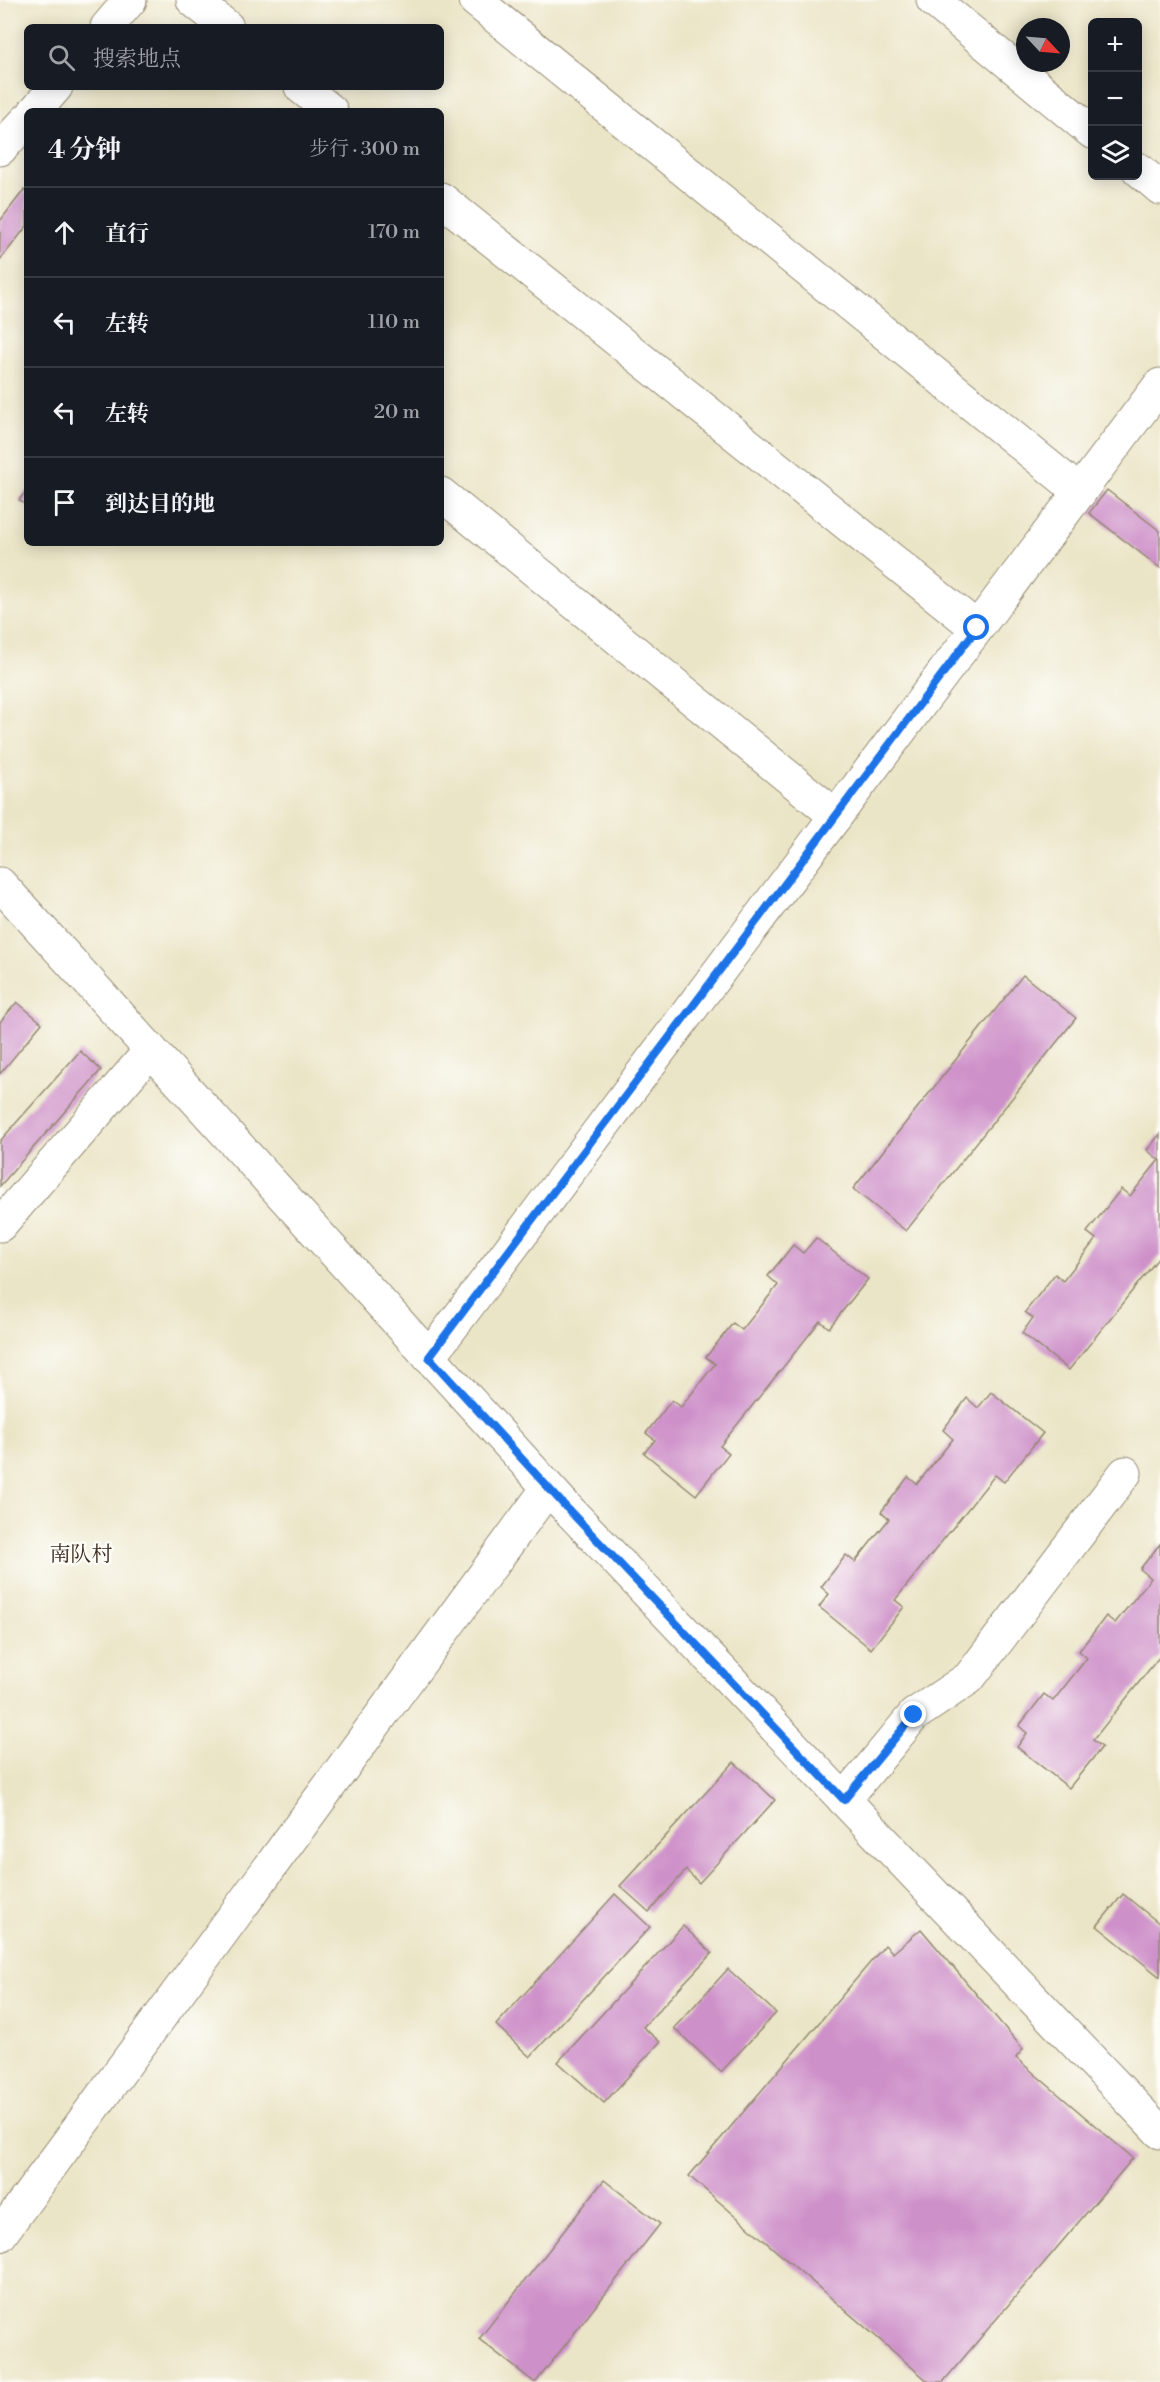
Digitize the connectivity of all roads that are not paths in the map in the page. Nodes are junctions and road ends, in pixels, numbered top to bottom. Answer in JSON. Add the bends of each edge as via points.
{"nodes":[{"id":1,"x":130,"y":0,"type":"edge"},
{"id":2,"x":193,"y":0,"type":"edge"},
{"id":3,"x":475,"y":0,"type":"edge"},
{"id":4,"x":933,"y":0,"type":"edge"},
{"id":5,"x":110,"y":24,"type":"edge"},
{"id":6,"x":222,"y":24,"type":"edge"},
{"id":7,"x":53,"y":90,"type":"edge"},
{"id":8,"x":305,"y":90,"type":"edge"},
{"id":9,"x":38,"y":108,"type":"edge"},
{"id":10,"x":327,"y":108,"type":"edge"},
{"id":11,"x":1088,"y":129,"type":"edge"},
{"id":12,"x":1142,"y":173,"type":"edge"},
{"id":13,"x":1160,"y":188,"type":"edge"},
{"id":14,"x":444,"y":201,"type":"edge"},
{"id":15,"x":1160,"y":385,"type":"edge"},
{"id":16,"x":1080,"y":492,"type":"junction"},
{"id":17,"x":444,"y":496,"type":"edge"},
{"id":18,"x":977,"y":628,"type":"junction"},
{"id":19,"x":836,"y":816,"type":"junction"},
{"id":20,"x":0,"y":884,"type":"edge"},
{"id":21,"x":151,"y":1050,"type":"junction"},
{"id":22,"x":0,"y":1225,"type":"edge"},
{"id":23,"x":429,"y":1357,"type":"junction"},
{"id":24,"x":1125,"y":1473,"type":"dead end"},
{"id":25,"x":548,"y":1488,"type":"junction"},
{"id":26,"x":844,"y":1800,"type":"junction"},
{"id":27,"x":1160,"y":2132,"type":"edge"},
{"id":28,"x":0,"y":2235,"type":"edge"}],
"edges":[{"from":1,"to":5,"type":"street"},
{"from":2,"to":6,"type":"street"},
{"from":3,"to":16,"type":"street"},
{"from":4,"to":11,"type":"street"},
{"from":7,"to":9,"type":"street"},
{"from":8,"to":10,"type":"street"},
{"from":12,"to":13,"type":"street"},
{"from":14,"to":18,"type":"street"},
{"from":15,"to":16,"type":"street"},
{"from":16,"to":18,"type":"street"},
{"from":17,"to":19,"type":"street"},
{"from":18,"to":19,"type":"street"},
{"from":19,"to":23,"type":"street"},
{"from":20,"to":21,"type":"street"},
{"from":21,"to":22,"type":"street"},
{"from":21,"to":23,"type":"street"},
{"from":23,"to":25,"type":"street"},
{"from":24,"to":26,"type":"street","via":[[969,1678],[914,1715]]},
{"from":25,"to":26,"type":"street"},
{"from":25,"to":28,"type":"street"},
{"from":26,"to":27,"type":"street"}]}
